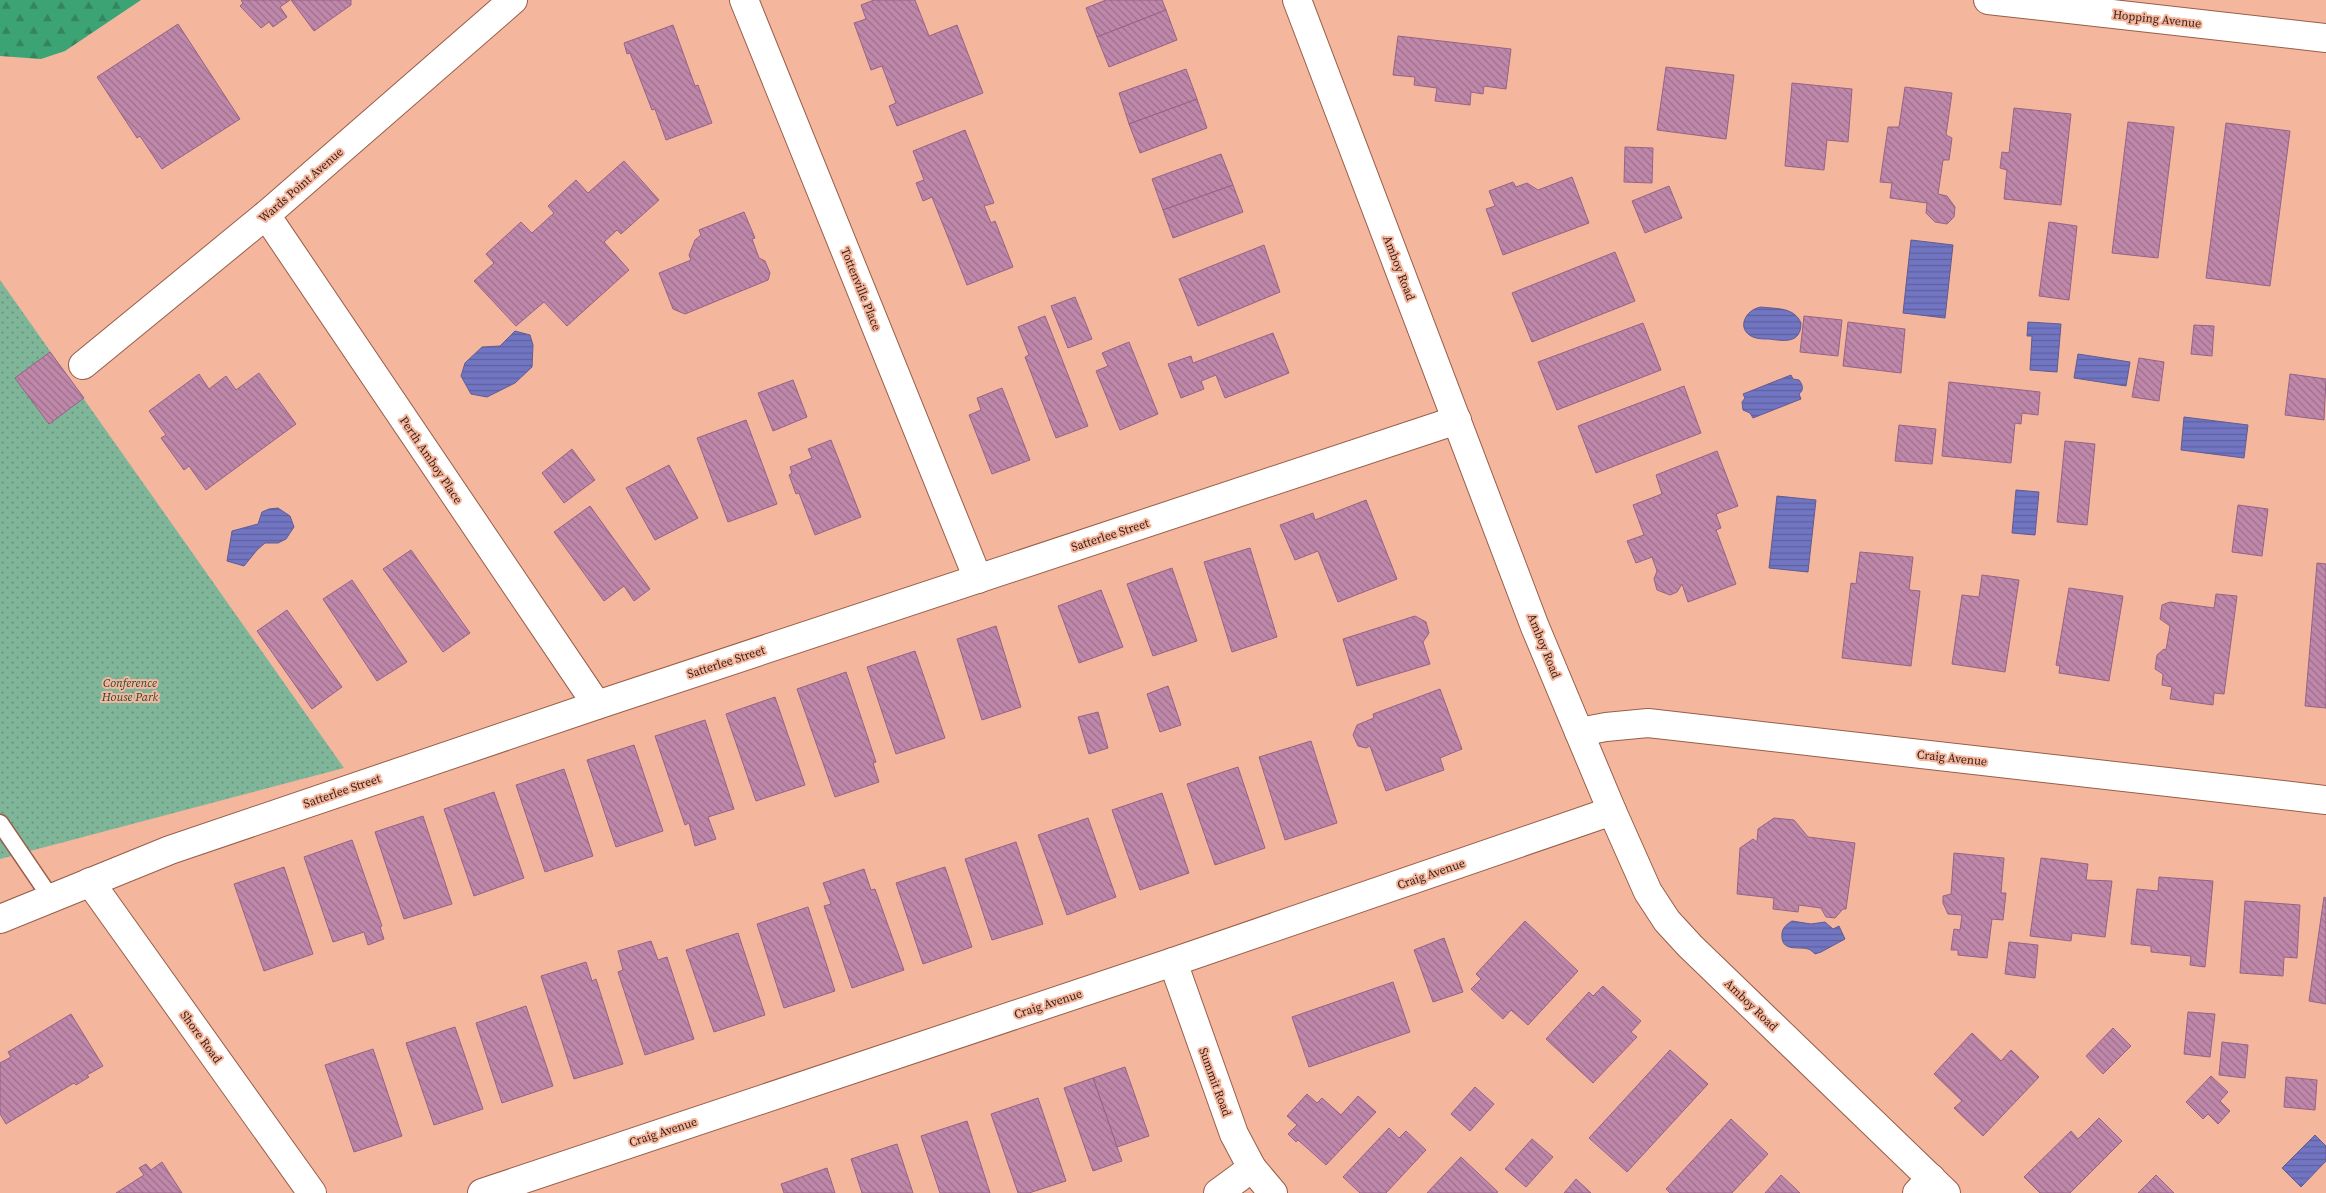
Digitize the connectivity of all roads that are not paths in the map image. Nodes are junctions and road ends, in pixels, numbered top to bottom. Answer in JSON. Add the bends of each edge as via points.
{"nodes":[{"id":1,"x":513,"y":0,"type":"edge"},
{"id":2,"x":744,"y":0,"type":"edge"},
{"id":3,"x":1297,"y":0,"type":"edge"},
{"id":4,"x":1988,"y":0,"type":"edge"},
{"id":5,"x":2326,"y":38,"type":"edge"},
{"id":6,"x":266,"y":215,"type":"junction"},
{"id":7,"x":83,"y":365,"type":"dead end"},
{"id":8,"x":1457,"y":420,"type":"junction"},
{"id":9,"x":978,"y":579,"type":"junction"},
{"id":10,"x":597,"y":705,"type":"junction"},
{"id":11,"x":1579,"y":732,"type":"junction"},
{"id":12,"x":2326,"y":800,"type":"edge"},
{"id":13,"x":1612,"y":811,"type":"junction"},
{"id":14,"x":0,"y":824,"type":"edge"},
{"id":15,"x":90,"y":882,"type":"junction"},
{"id":16,"x":52,"y":898,"type":"junction"},
{"id":17,"x":0,"y":918,"type":"edge"},
{"id":18,"x":1173,"y":962,"type":"junction"},
{"id":19,"x":1252,"y":1168,"type":"junction"},
{"id":20,"x":1931,"y":1188,"type":"edge"},
{"id":21,"x":312,"y":1193,"type":"edge"},
{"id":22,"x":482,"y":1193,"type":"edge"},
{"id":23,"x":1218,"y":1193,"type":"edge"},
{"id":24,"x":1273,"y":1193,"type":"edge"}],
"edges":[{"from":1,"to":6,"type":"street","name":"Wards Point Avenue"},
{"from":2,"to":9,"type":"street","name":"Tottenville Place"},
{"from":3,"to":8,"type":"street","name":"Amboy Road"},
{"from":4,"to":5,"type":"street","name":"Hopping Avenue"},
{"from":6,"to":7,"type":"street","name":"Wards Point Avenue"},
{"from":6,"to":10,"type":"street","name":"Perth Amboy Place"},
{"from":8,"to":9,"type":"street","name":"Satterlee Street"},
{"from":8,"to":11,"type":"street","name":"Amboy Road","via":[[1535,627]]},
{"from":9,"to":10,"type":"street","name":"Satterlee Street"},
{"from":10,"to":15,"type":"street","name":"Satterlee Street","via":[[170,850]]},
{"from":11,"to":12,"type":"street","name":"Craig Avenue","via":[[1648,723]]},
{"from":11,"to":13,"type":"street","name":"Amboy Road"},
{"from":13,"to":18,"type":"street","name":"Craig Avenue"},
{"from":13,"to":20,"type":"street","name":"Amboy Road","via":[[1640,876],[1666,921]]},
{"from":14,"to":16,"type":"lane"},
{"from":15,"to":16,"type":"street","name":"Satterlee Street"},
{"from":15,"to":21,"type":"street","name":"Shore Road"},
{"from":16,"to":17,"type":"street","name":"Satterlee Street"},
{"from":18,"to":19,"type":"street","name":"Summit Road","via":[[1234,1134]]},
{"from":18,"to":22,"type":"street","name":"Craig Avenue"},
{"from":19,"to":23,"type":"street"},
{"from":19,"to":24,"type":"street","name":"Summit Road"}]}
